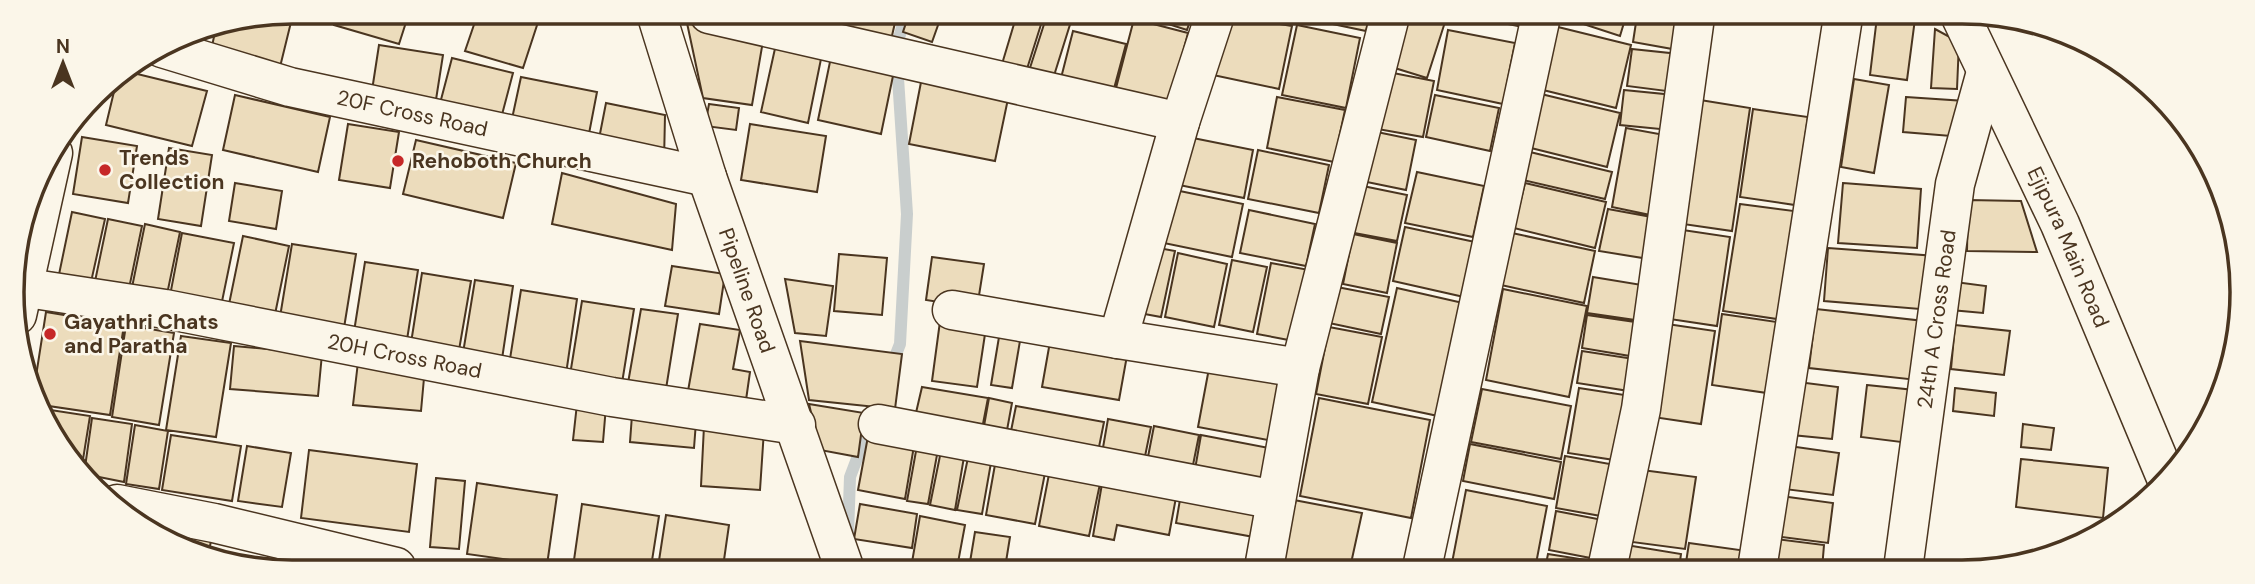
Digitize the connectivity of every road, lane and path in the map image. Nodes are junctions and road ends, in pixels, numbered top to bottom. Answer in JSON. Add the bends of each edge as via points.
{"nodes":[{"id":1,"x":659,"y":24,"type":"edge"},
{"id":2,"x":755,"y":24,"type":"edge"},
{"id":3,"x":1213,"y":24,"type":"edge"},
{"id":4,"x":1388,"y":24,"type":"edge"},
{"id":5,"x":1539,"y":24,"type":"edge"},
{"id":6,"x":1694,"y":24,"type":"edge"},
{"id":7,"x":1842,"y":24,"type":"edge"},
{"id":8,"x":1955,"y":24,"type":"edge"},
{"id":9,"x":174,"y":52,"type":"edge"},
{"id":10,"x":1986,"y":72,"type":"junction"},
{"id":11,"x":1180,"y":122,"type":"junction"},
{"id":12,"x":707,"y":177,"type":"junction"},
{"id":13,"x":42,"y":198,"type":"edge"},
{"id":14,"x":27,"y":261,"type":"edge"},
{"id":15,"x":24,"y":297,"type":"edge"},
{"id":16,"x":952,"y":310,"type":"dead end"},
{"id":17,"x":1118,"y":339,"type":"junction"},
{"id":18,"x":1300,"y":368,"type":"junction"},
{"id":19,"x":878,"y":424,"type":"dead end"},
{"id":20,"x":796,"y":425,"type":"junction"},
{"id":21,"x":2163,"y":470,"type":"edge"},
{"id":22,"x":1276,"y":500,"type":"junction"},
{"id":23,"x":134,"y":507,"type":"edge"},
{"id":24,"x":367,"y":560,"type":"edge"},
{"id":25,"x":841,"y":560,"type":"edge"},
{"id":26,"x":1266,"y":560,"type":"edge"},
{"id":27,"x":1424,"y":560,"type":"edge"},
{"id":28,"x":1609,"y":560,"type":"edge"},
{"id":29,"x":1759,"y":560,"type":"edge"},
{"id":30,"x":1904,"y":560,"type":"edge"}],
"edges":[{"from":1,"to":12,"type":"street","name":"Pipeline Road"},
{"from":2,"to":11,"type":"street"},
{"from":3,"to":11,"type":"street"},
{"from":4,"to":18,"type":"street"},
{"from":5,"to":27,"type":"street"},
{"from":6,"to":28,"type":"street","via":[[1641,409]]},
{"from":7,"to":29,"type":"street"},
{"from":8,"to":10,"type":"street","name":"Ejipura Main Road"},
{"from":9,"to":12,"type":"street","name":"20F Cross Road","via":[[290,87]]},
{"from":10,"to":21,"type":"street","name":"Ejipura Main Road","via":[[2060,224]]},
{"from":10,"to":30,"type":"street","name":"24th A Cross Road","via":[[1955,184]]},
{"from":11,"to":17,"type":"street"},
{"from":12,"to":20,"type":"street","name":"Pipeline Road"},
{"from":13,"to":14,"type":"street"},
{"from":15,"to":20,"type":"street","name":"20H Cross Road","via":[[166,309],[612,397]]},
{"from":16,"to":17,"type":"street"},
{"from":17,"to":18,"type":"street"},
{"from":18,"to":22,"type":"street"},
{"from":19,"to":22,"type":"street"},
{"from":20,"to":25,"type":"street","name":"Pipeline Road"},
{"from":22,"to":26,"type":"street"},
{"from":23,"to":24,"type":"street"}]}
